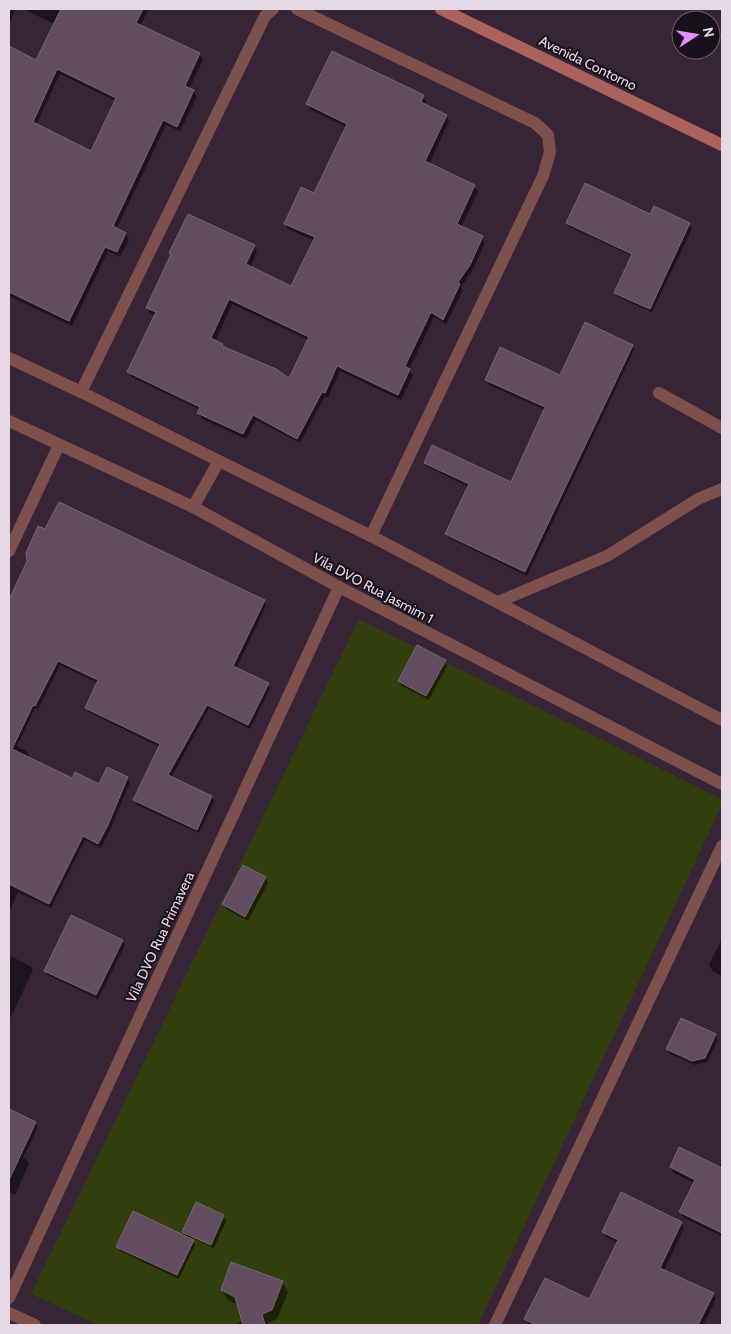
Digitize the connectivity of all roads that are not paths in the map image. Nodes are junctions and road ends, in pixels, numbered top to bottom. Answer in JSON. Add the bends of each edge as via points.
{"nodes":[{"id":1,"x":273,"y":9,"type":"edge"},
{"id":2,"x":297,"y":9,"type":"edge"},
{"id":3,"x":441,"y":9,"type":"edge"},
{"id":4,"x":722,"y":145,"type":"edge"},
{"id":5,"x":9,"y":358,"type":"edge"},
{"id":6,"x":81,"y":392,"type":"junction"},
{"id":7,"x":659,"y":393,"type":"dead end"},
{"id":8,"x":9,"y":421,"type":"edge"},
{"id":9,"x":722,"y":428,"type":"edge"},
{"id":10,"x":59,"y":445,"type":"junction"},
{"id":11,"x":219,"y":461,"type":"junction"},
{"id":12,"x":722,"y":489,"type":"edge"},
{"id":13,"x":194,"y":507,"type":"junction"},
{"id":14,"x":371,"y":536,"type":"junction"},
{"id":15,"x":9,"y":551,"type":"edge"},
{"id":16,"x":339,"y":588,"type":"junction"},
{"id":17,"x":498,"y":602,"type":"junction"},
{"id":18,"x":722,"y":720,"type":"edge"},
{"id":19,"x":722,"y":784,"type":"edge"},
{"id":20,"x":722,"y":846,"type":"edge"},
{"id":21,"x":9,"y":1298,"type":"edge"},
{"id":22,"x":9,"y":1313,"type":"edge"},
{"id":23,"x":34,"y":1325,"type":"edge"},
{"id":24,"x":495,"y":1325,"type":"edge"}],
"edges":[{"from":1,"to":6,"type":"street","via":[[264,16]]},
{"from":2,"to":14,"type":"street","via":[[535,123],[548,135],[550,152],[542,176]]},
{"from":3,"to":4,"type":"main road","name":"Avenida Contorno"},
{"from":5,"to":6,"type":"street"},
{"from":6,"to":11,"type":"street"},
{"from":7,"to":9,"type":"street"},
{"from":8,"to":10,"type":"street","name":"Vila DVO Rua Jasmim 1"},
{"from":10,"to":13,"type":"street","name":"Vila DVO Rua Jasmim 1"},
{"from":10,"to":15,"type":"street"},
{"from":11,"to":13,"type":"street"},
{"from":11,"to":14,"type":"street"},
{"from":12,"to":17,"type":"street","via":[[698,499],[607,556]]},
{"from":13,"to":16,"type":"street","name":"Vila DVO Rua Jasmim 1"},
{"from":14,"to":17,"type":"street"},
{"from":16,"to":19,"type":"street","name":"Vila DVO Rua Jasmim 1"},
{"from":16,"to":21,"type":"street","name":"Vila DVO Rua Primavera"},
{"from":17,"to":18,"type":"street"},
{"from":20,"to":24,"type":"street"},
{"from":22,"to":23,"type":"street"}]}
